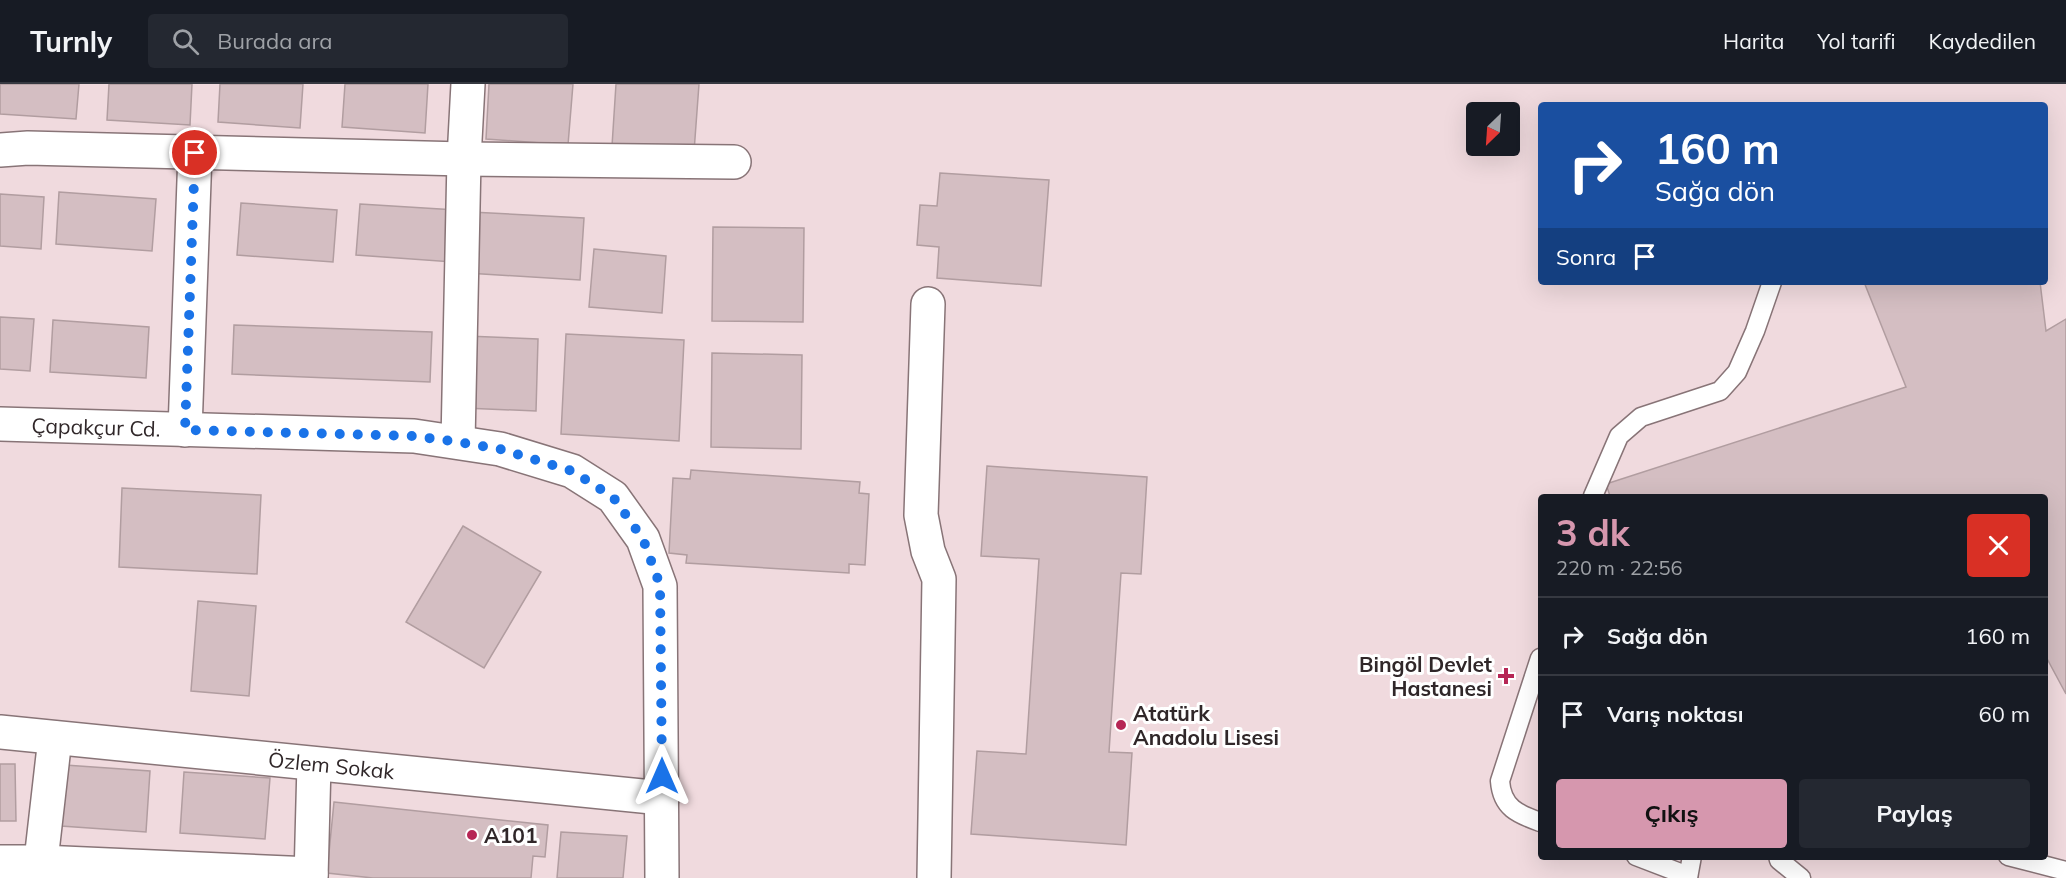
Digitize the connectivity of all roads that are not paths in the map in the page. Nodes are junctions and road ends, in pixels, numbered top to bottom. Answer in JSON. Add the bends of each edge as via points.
{"nodes":[{"id":1,"x":468,"y":84,"type":"edge"},
{"id":2,"x":0,"y":150,"type":"edge"},
{"id":3,"x":195,"y":153,"type":"junction"},
{"id":4,"x":464,"y":159,"type":"junction"},
{"id":5,"x":734,"y":162,"type":"dead end"},
{"id":6,"x":1771,"y":285,"type":"edge"},
{"id":7,"x":928,"y":304,"type":"dead end"},
{"id":8,"x":0,"y":424,"type":"edge"},
{"id":9,"x":185,"y":430,"type":"junction"},
{"id":10,"x":458,"y":442,"type":"junction"},
{"id":11,"x":1594,"y":494,"type":"edge"},
{"id":12,"x":1538,"y":670,"type":"edge"},
{"id":13,"x":0,"y":732,"type":"edge"},
{"id":14,"x":55,"y":738,"type":"junction"},
{"id":15,"x":314,"y":764,"type":"junction"},
{"id":16,"x":662,"y":798,"type":"junction"},
{"id":17,"x":1538,"y":821,"type":"edge"},
{"id":18,"x":1646,"y":860,"type":"edge"},
{"id":19,"x":1691,"y":860,"type":"edge"},
{"id":20,"x":1779,"y":860,"type":"edge"},
{"id":21,"x":2023,"y":860,"type":"edge"},
{"id":22,"x":0,"y":862,"type":"edge"},
{"id":23,"x":40,"y":870,"type":"edge"},
{"id":24,"x":2066,"y":871,"type":"edge"},
{"id":25,"x":311,"y":876,"type":"edge"},
{"id":26,"x":1688,"y":877,"type":"edge"},
{"id":27,"x":662,"y":878,"type":"edge"},
{"id":28,"x":934,"y":878,"type":"edge"},
{"id":29,"x":1801,"y":878,"type":"edge"}],
"edges":[{"from":1,"to":4,"type":"street"},
{"from":2,"to":3,"type":"street","via":[[28,147]]},
{"from":3,"to":4,"type":"street"},
{"from":3,"to":9,"type":"street"},
{"from":4,"to":5,"type":"street"},
{"from":4,"to":10,"type":"street"},
{"from":6,"to":11,"type":"lane","via":[[1737,372],[1720,391],[1641,417],[1618,436]]},
{"from":7,"to":28,"type":"street","via":[[921,515],[928,551],[939,579]]},
{"from":8,"to":9,"type":"street","name":"Çapakçur Cd."},
{"from":9,"to":10,"type":"street","name":"Çapakçur Cd.","via":[[414,436]]},
{"from":10,"to":16,"type":"street","name":"Çapakçur Cd.","via":[[500,449],[572,471],[613,497],[643,539],[660,585]]},
{"from":12,"to":17,"type":"lane","via":[[1500,781],[1501,791],[1512,809]]},
{"from":13,"to":14,"type":"street","name":"Özlem Sokak"},
{"from":14,"to":15,"type":"street","name":"Özlem Sokak"},
{"from":14,"to":23,"type":"street"},
{"from":15,"to":16,"type":"street","name":"Özlem Sokak"},
{"from":15,"to":25,"type":"street"},
{"from":16,"to":27,"type":"street","name":"Çapakçur Cd."},
{"from":18,"to":26,"type":"lane"},
{"from":19,"to":26,"type":"lane"},
{"from":20,"to":29,"type":"lane"},
{"from":21,"to":24,"type":"lane"},
{"from":22,"to":23,"type":"street"},
{"from":23,"to":25,"type":"street"}]}
